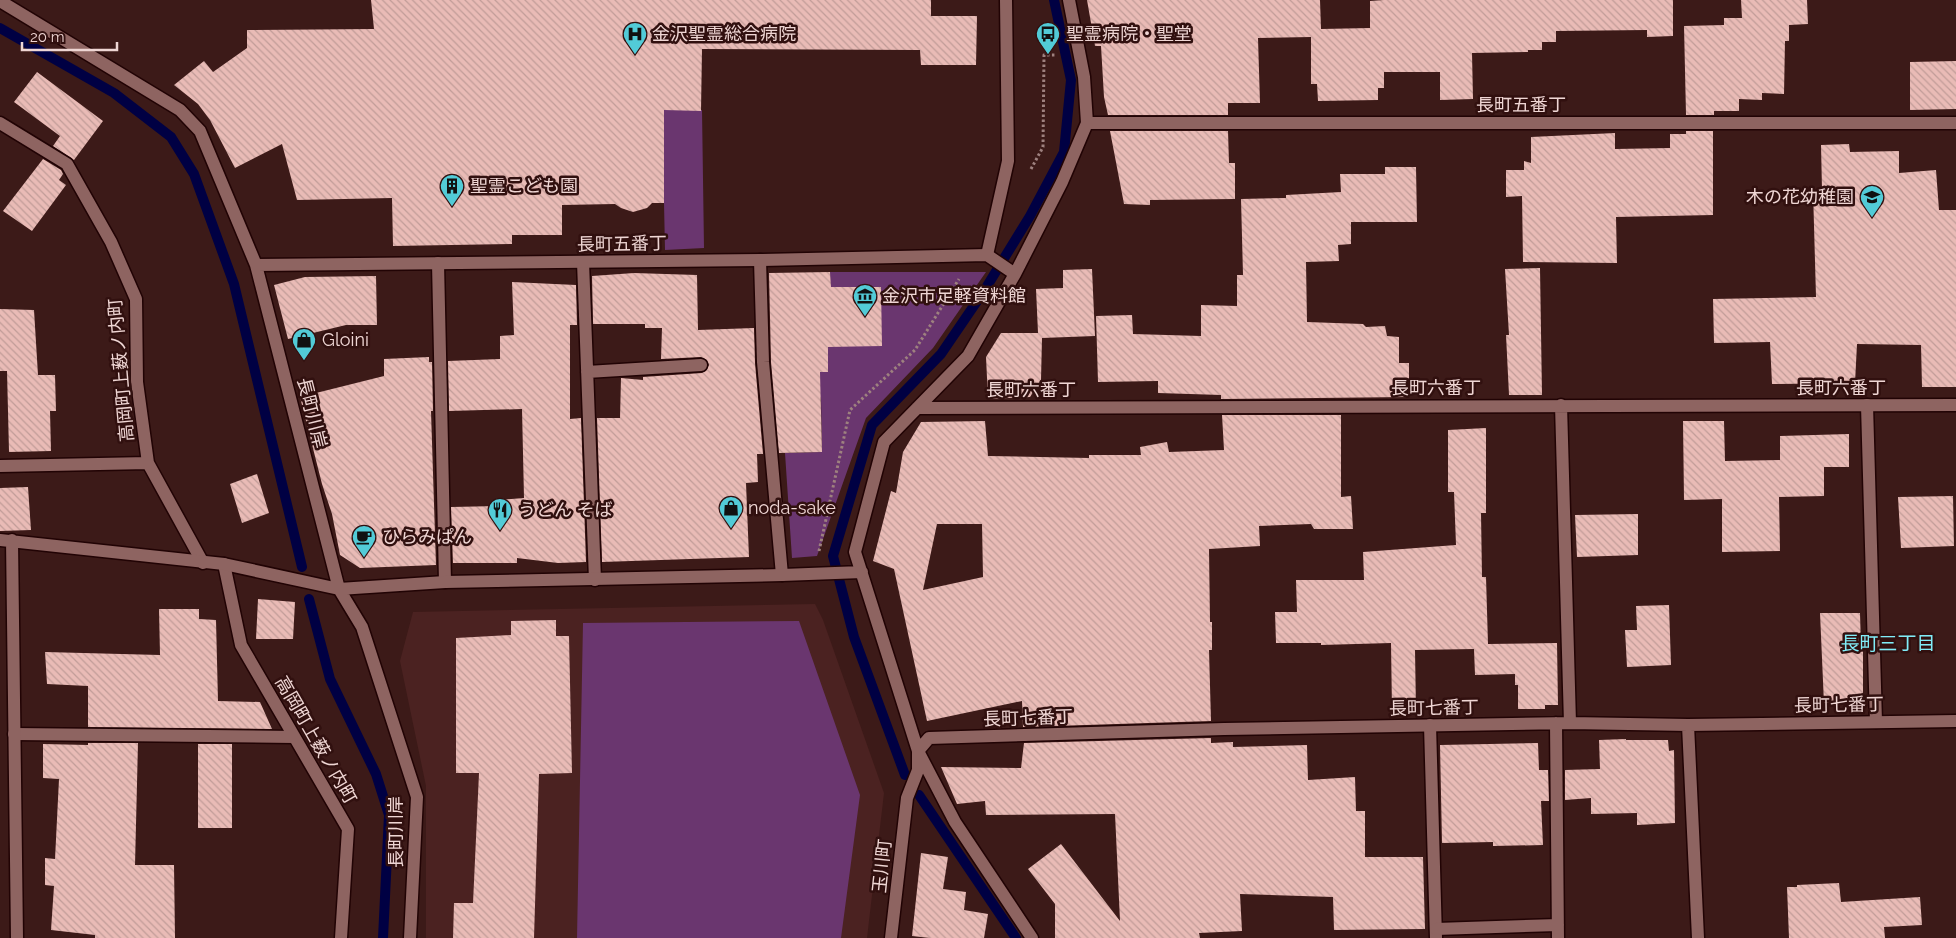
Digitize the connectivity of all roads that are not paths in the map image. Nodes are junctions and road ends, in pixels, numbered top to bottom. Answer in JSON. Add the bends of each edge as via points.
{"nodes":[{"id":1,"x":1006,"y":0,"type":"edge"},
{"id":2,"x":1069,"y":0,"type":"edge"},
{"id":3,"x":0,"y":1,"type":"edge"},
{"id":4,"x":0,"y":123,"type":"edge"},
{"id":5,"x":1086,"y":123,"type":"junction"},
{"id":6,"x":1956,"y":123,"type":"edge"},
{"id":7,"x":987,"y":255,"type":"junction"},
{"id":8,"x":760,"y":260,"type":"junction"},
{"id":9,"x":583,"y":262,"type":"junction"},
{"id":10,"x":438,"y":263,"type":"junction"},
{"id":11,"x":256,"y":265,"type":"junction"},
{"id":12,"x":1015,"y":274,"type":"junction"},
{"id":13,"x":701,"y":365,"type":"dead end"},
{"id":14,"x":587,"y":372,"type":"junction"},
{"id":15,"x":1867,"y":405,"type":"junction"},
{"id":16,"x":1956,"y":405,"type":"edge"},
{"id":17,"x":1561,"y":406,"type":"junction"},
{"id":18,"x":916,"y":408,"type":"junction"},
{"id":19,"x":148,"y":464,"type":"junction"},
{"id":20,"x":0,"y":466,"type":"edge"},
{"id":21,"x":6,"y":540,"type":"edge"},
{"id":22,"x":203,"y":563,"type":"junction"},
{"id":23,"x":224,"y":564,"type":"junction"},
{"id":24,"x":862,"y":572,"type":"junction"},
{"id":25,"x":782,"y":575,"type":"junction"},
{"id":26,"x":595,"y":580,"type":"junction"},
{"id":27,"x":445,"y":582,"type":"junction"},
{"id":28,"x":340,"y":589,"type":"junction"},
{"id":29,"x":1956,"y":721,"type":"edge"},
{"id":30,"x":1876,"y":722,"type":"junction"},
{"id":31,"x":1556,"y":723,"type":"junction"},
{"id":32,"x":1570,"y":723,"type":"junction"},
{"id":33,"x":1688,"y":724,"type":"junction"},
{"id":34,"x":1430,"y":725,"type":"junction"},
{"id":35,"x":14,"y":734,"type":"junction"},
{"id":36,"x":294,"y":737,"type":"junction"},
{"id":37,"x":918,"y":751,"type":"junction"},
{"id":38,"x":1558,"y":925,"type":"junction"},
{"id":39,"x":1436,"y":934,"type":"edge"},
{"id":40,"x":16,"y":938,"type":"edge"},
{"id":41,"x":341,"y":938,"type":"edge"},
{"id":42,"x":410,"y":938,"type":"edge"},
{"id":43,"x":891,"y":938,"type":"edge"},
{"id":44,"x":1032,"y":938,"type":"edge"},
{"id":45,"x":1558,"y":938,"type":"edge"},
{"id":46,"x":1698,"y":938,"type":"edge"}],
"edges":[{"from":1,"to":7,"type":"street","via":[[1008,161]]},
{"from":2,"to":5,"type":"street","via":[[1084,77]]},
{"from":3,"to":11,"type":"street","name":"長町川岸","via":[[180,110],[200,131]]},
{"from":4,"to":19,"type":"street","name":"高岡町上薮ノ内町","via":[[67,164],[111,242],[136,298],[137,382]]},
{"from":5,"to":6,"type":"street","name":"長町五番丁"},
{"from":5,"to":12,"type":"street","via":[[1062,182]]},
{"from":7,"to":8,"type":"street","name":"長町五番丁"},
{"from":7,"to":12,"type":"street"},
{"from":8,"to":9,"type":"street","name":"長町五番丁"},
{"from":8,"to":25,"type":"street","via":[[763,362]]},
{"from":9,"to":10,"type":"street","name":"長町五番丁"},
{"from":9,"to":14,"type":"street"},
{"from":10,"to":11,"type":"street","name":"長町五番丁"},
{"from":10,"to":27,"type":"street"},
{"from":11,"to":28,"type":"street","name":"長町川岸"},
{"from":12,"to":18,"type":"street","via":[[968,356]]},
{"from":13,"to":14,"type":"street"},
{"from":14,"to":26,"type":"street"},
{"from":15,"to":16,"type":"street","name":"長町六番丁"},
{"from":15,"to":17,"type":"street","name":"長町六番丁"},
{"from":15,"to":30,"type":"street"},
{"from":17,"to":18,"type":"street","name":"長町六番丁"},
{"from":17,"to":32,"type":"street"},
{"from":18,"to":24,"type":"street","via":[[884,442],[855,552]]},
{"from":19,"to":20,"type":"street"},
{"from":19,"to":22,"type":"street","name":"高岡町上薮ノ内町"},
{"from":21,"to":22,"type":"street"},
{"from":21,"to":35,"type":"street"},
{"from":22,"to":23,"type":"street"},
{"from":23,"to":28,"type":"street"},
{"from":23,"to":36,"type":"street","name":"高岡町上薮ノ内町","via":[[240,645]]},
{"from":24,"to":25,"type":"street"},
{"from":24,"to":37,"type":"street"},
{"from":25,"to":26,"type":"street"},
{"from":26,"to":27,"type":"street"},
{"from":27,"to":28,"type":"street"},
{"from":28,"to":42,"type":"street","name":"長町川岸","via":[[362,627],[417,797]]},
{"from":29,"to":30,"type":"street","name":"長町七番丁"},
{"from":30,"to":33,"type":"street","name":"長町七番丁"},
{"from":31,"to":32,"type":"street","name":"長町七番丁"},
{"from":31,"to":34,"type":"street","name":"長町七番丁"},
{"from":31,"to":38,"type":"street"},
{"from":32,"to":33,"type":"street","name":"長町七番丁"},
{"from":33,"to":46,"type":"street"},
{"from":34,"to":37,"type":"street","name":"長町七番丁","via":[[929,738]]},
{"from":34,"to":39,"type":"street"},
{"from":35,"to":36,"type":"street"},
{"from":35,"to":40,"type":"street"},
{"from":36,"to":41,"type":"street","name":"高岡町上薮ノ内町","via":[[348,829]]},
{"from":37,"to":43,"type":"street","name":"玉川町","via":[[918,770],[907,798]]},
{"from":37,"to":44,"type":"street","via":[[955,822]]},
{"from":38,"to":39,"type":"street"},
{"from":38,"to":45,"type":"street"}]}
